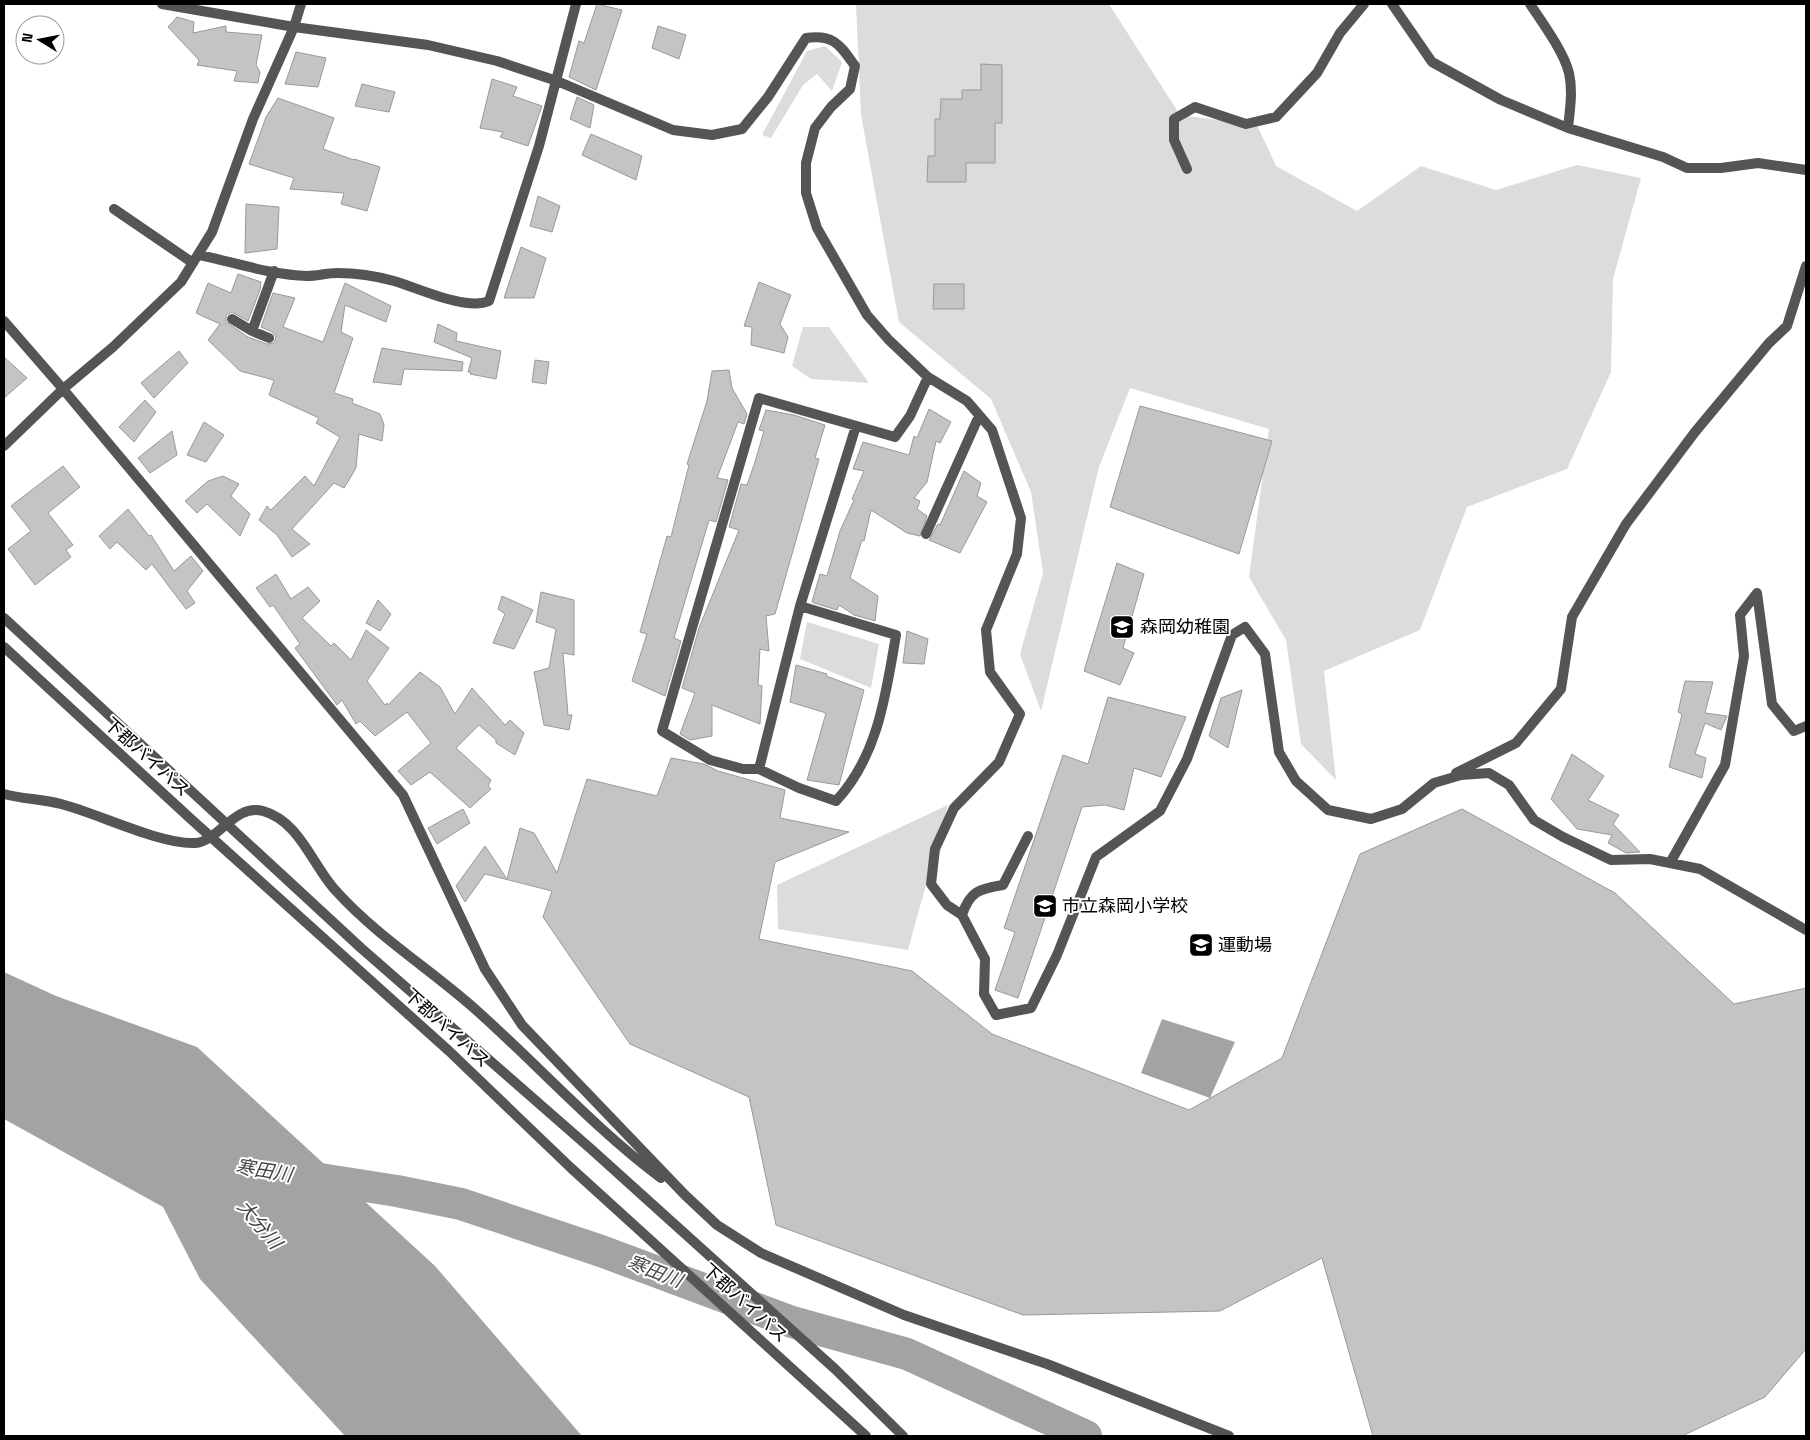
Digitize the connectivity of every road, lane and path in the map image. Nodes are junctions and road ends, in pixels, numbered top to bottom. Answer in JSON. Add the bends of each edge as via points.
{"nodes":[{"id":1,"x":162,"y":4,"type":"edge"},
{"id":2,"x":301,"y":4,"type":"edge"},
{"id":3,"x":576,"y":4,"type":"edge"},
{"id":4,"x":1364,"y":4,"type":"edge"},
{"id":5,"x":1392,"y":4,"type":"edge"},
{"id":6,"x":1530,"y":4,"type":"edge"},
{"id":7,"x":294,"y":27,"type":"junction"},
{"id":8,"x":556,"y":81,"type":"junction"},
{"id":9,"x":1568,"y":128,"type":"junction"},
{"id":10,"x":1187,"y":169,"type":"dead end"},
{"id":11,"x":1806,"y":170,"type":"edge"},
{"id":12,"x":114,"y":209,"type":"dead end"},
{"id":13,"x":196,"y":259,"type":"junction"},
{"id":14,"x":1806,"y":266,"type":"edge"},
{"id":15,"x":274,"y":271,"type":"junction"},
{"id":16,"x":232,"y":319,"type":"dead end"},
{"id":17,"x":4,"y":321,"type":"edge"},
{"id":18,"x":252,"y":331,"type":"junction"},
{"id":19,"x":269,"y":338,"type":"dead end"},
{"id":20,"x":928,"y":377,"type":"junction"},
{"id":21,"x":63,"y":389,"type":"junction"},
{"id":22,"x":980,"y":416,"type":"junction"},
{"id":23,"x":856,"y":426,"type":"junction"},
{"id":24,"x":4,"y":446,"type":"edge"},
{"id":25,"x":926,"y":534,"type":"dead end"},
{"id":26,"x":800,"y":606,"type":"junction"},
{"id":27,"x":4,"y":618,"type":"edge"},
{"id":28,"x":4,"y":647,"type":"edge"},
{"id":29,"x":1806,"y":726,"type":"edge"},
{"id":30,"x":759,"y":769,"type":"junction"},
{"id":31,"x":1434,"y":784,"type":"junction"},
{"id":32,"x":4,"y":794,"type":"edge"},
{"id":33,"x":226,"y":822,"type":"junction"},
{"id":34,"x":1028,"y":836,"type":"dead end"},
{"id":35,"x":210,"y":837,"type":"junction"},
{"id":36,"x":1670,"y":863,"type":"junction"},
{"id":37,"x":962,"y":915,"type":"junction"},
{"id":38,"x":1806,"y":930,"type":"edge"},
{"id":39,"x":685,"y":1195,"type":"junction"},
{"id":40,"x":866,"y":1436,"type":"edge"},
{"id":41,"x":903,"y":1436,"type":"edge"},
{"id":42,"x":1229,"y":1436,"type":"edge"}],
"edges":[{"from":1,"to":7,"type":"street"},
{"from":2,"to":7,"type":"street"},
{"from":3,"to":8,"type":"street"},
{"from":4,"to":10,"type":"street","via":[[1340,33],[1317,73],[1276,116],[1246,124],[1195,107],[1174,119],[1174,140]]},
{"from":5,"to":9,"type":"street","via":[[1432,62],[1501,100]]},
{"from":6,"to":9,"type":"street","via":[[1549,32],[1568,71],[1571,101]]},
{"from":7,"to":8,"type":"street","via":[[428,45],[497,61]]},
{"from":7,"to":13,"type":"street","via":[[253,119],[212,232]]},
{"from":8,"to":15,"type":"street","via":[[539,146],[488,301],[480,305],[364,275],[308,276]]},
{"from":8,"to":20,"type":"street","via":[[674,130],[712,135],[742,130],[806,38],[821,36],[839,44],[854,66],[850,89],[815,128],[806,163],[806,193],[817,228],[867,315]]},
{"from":9,"to":11,"type":"street","via":[[1663,157],[1687,168],[1758,163]]},
{"from":12,"to":13,"type":"street"},
{"from":13,"to":15,"type":"street"},
{"from":13,"to":21,"type":"street","via":[[181,282],[152,311]]},
{"from":14,"to":31,"type":"street","via":[[1787,326],[1695,432],[1626,524],[1572,617],[1561,690],[1516,743]]},
{"from":15,"to":18,"type":"street"},
{"from":16,"to":18,"type":"street"},
{"from":17,"to":21,"type":"street"},
{"from":18,"to":19,"type":"street"},
{"from":20,"to":22,"type":"street","via":[[967,401]]},
{"from":20,"to":23,"type":"street","via":[[910,416],[895,436]]},
{"from":21,"to":24,"type":"street"},
{"from":21,"to":39,"type":"street","via":[[403,795],[485,969],[522,1025]]},
{"from":22,"to":25,"type":"street"},
{"from":22,"to":37,"type":"street","via":[[992,430],[1022,518],[1017,554],[986,630],[990,672],[1020,714],[999,762],[954,808],[936,849],[931,884],[947,905]]},
{"from":23,"to":26,"type":"street"},
{"from":23,"to":30,"type":"street","via":[[759,398],[662,730],[710,760],[743,769]]},
{"from":26,"to":30,"type":"street"},
{"from":26,"to":30,"type":"street","via":[[896,635],[882,712],[858,774],[836,802]]},
{"from":27,"to":33,"type":"street"},
{"from":28,"to":35,"type":"street","name":"下郡バイパス"},
{"from":29,"to":36,"type":"street","via":[[1794,731],[1772,704],[1757,593],[1740,615],[1744,656],[1725,766]]},
{"from":31,"to":36,"type":"street","via":[[1462,775],[1489,773],[1509,785],[1534,820],[1571,840],[1612,860],[1650,859]]},
{"from":31,"to":37,"type":"street","via":[[1402,809],[1372,819],[1328,810],[1296,781],[1279,752],[1265,654],[1246,627],[1232,635],[1187,759],[1160,811],[1096,857],[1057,955],[1031,1008],[996,1015],[984,994],[984,959]]},
{"from":32,"to":35,"type":"street","via":[[59,803],[184,843],[196,843]]},
{"from":33,"to":35,"type":"street"},
{"from":33,"to":39,"type":"street","via":[[253,810],[262,810],[282,821],[303,843],[342,898],[486,1019],[623,1149]]},
{"from":33,"to":41,"type":"street","via":[[361,948],[835,1369]]},
{"from":34,"to":37,"type":"street","via":[[1003,885],[980,889],[967,902]]},
{"from":35,"to":40,"type":"street","name":"下郡バイパス","via":[[449,1051],[571,1168]]},
{"from":36,"to":38,"type":"street","via":[[1700,869]]},
{"from":39,"to":42,"type":"street","via":[[717,1225],[761,1252],[904,1315],[1047,1364]]}]}
